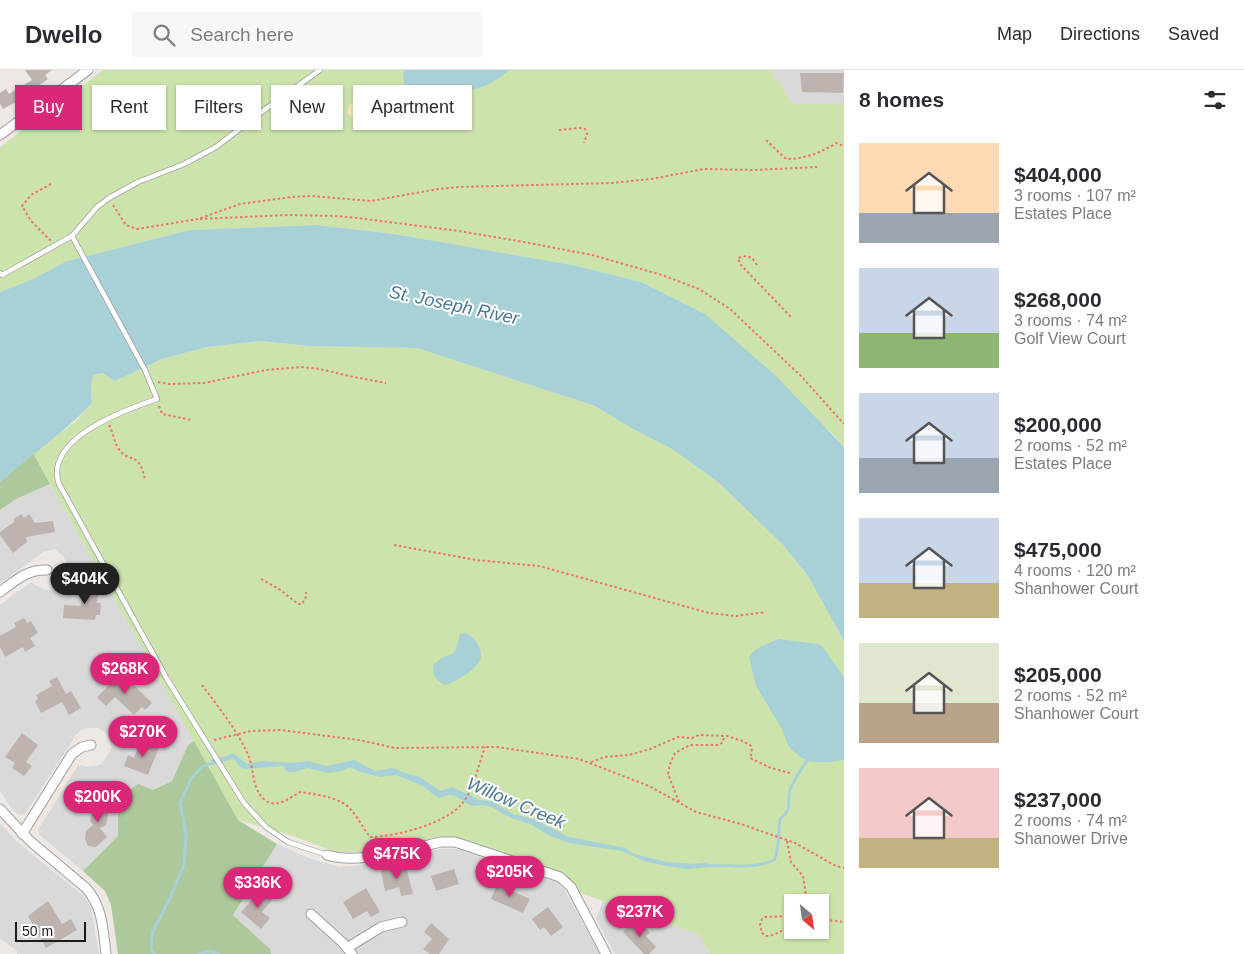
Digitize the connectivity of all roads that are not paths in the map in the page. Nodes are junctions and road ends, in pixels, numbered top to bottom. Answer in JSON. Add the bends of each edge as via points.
{"nodes":[{"id":1,"x":88,"y":70,"type":"edge"},
{"id":2,"x":320,"y":70,"type":"edge"},
{"id":3,"x":0,"y":135,"type":"edge"},
{"id":4,"x":72,"y":236,"type":"junction"},
{"id":5,"x":0,"y":273,"type":"edge"},
{"id":6,"x":47,"y":570,"type":"dead end"},
{"id":7,"x":0,"y":592,"type":"edge"},
{"id":8,"x":91,"y":745,"type":"dead end"},
{"id":9,"x":0,"y":809,"type":"edge"},
{"id":10,"x":22,"y":834,"type":"junction"},
{"id":11,"x":327,"y":855,"type":"joint"},
{"id":12,"x":311,"y":914,"type":"dead end"},
{"id":13,"x":402,"y":922,"type":"dead end"},
{"id":14,"x":349,"y":951,"type":"edge"},
{"id":15,"x":106,"y":954,"type":"edge"},
{"id":16,"x":606,"y":954,"type":"edge"}],
"edges":[{"from":1,"to":3,"type":"street"},
{"from":2,"to":4,"type":"lane","via":[[216,147],[138,182],[97,206]]},
{"from":4,"to":5,"type":"lane"},
{"from":4,"to":11,"type":"lane","via":[[145,370],[157,399],[130,408],[81,435],[62,455],[57,473],[59,484],[140,632],[244,803],[266,827],[288,842]]},
{"from":6,"to":7,"type":"street","via":[[23,575]]},
{"from":8,"to":10,"type":"street","via":[[72,754]]},
{"from":9,"to":10,"type":"street"},
{"from":10,"to":15,"type":"street","via":[[94,897],[101,916]]},
{"from":11,"to":16,"type":"street","via":[[359,858],[454,842],[560,877],[567,882]]},
{"from":12,"to":14,"type":"street"},
{"from":13,"to":14,"type":"street","via":[[381,927]]}]}
